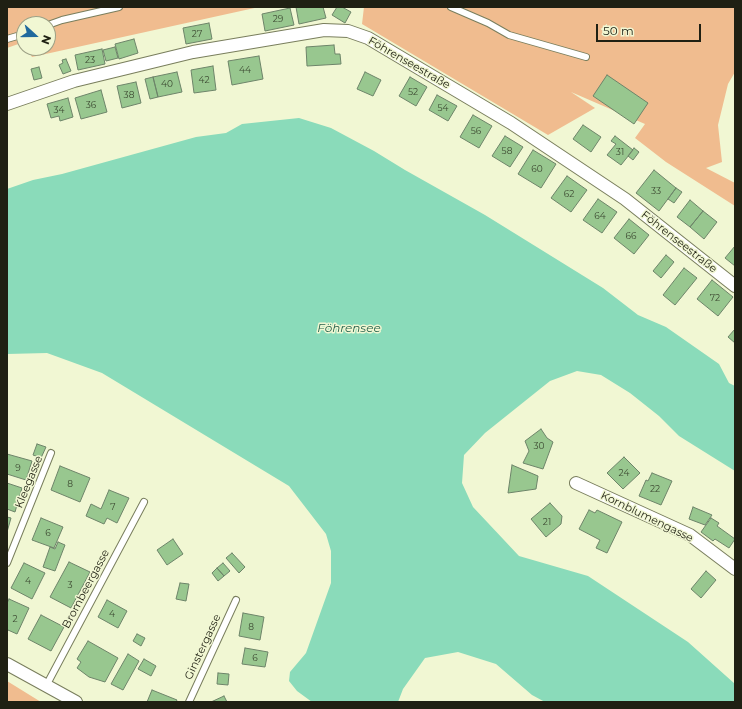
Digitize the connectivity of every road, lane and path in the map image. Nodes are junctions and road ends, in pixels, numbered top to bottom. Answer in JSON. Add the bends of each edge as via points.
{"nodes":[{"id":1,"x":119,"y":7,"type":"edge"},
{"id":2,"x":451,"y":7,"type":"edge"},
{"id":3,"x":56,"y":22,"type":"edge"},
{"id":4,"x":586,"y":57,"type":"dead end"},
{"id":5,"x":7,"y":104,"type":"edge"},
{"id":6,"x":735,"y":286,"type":"edge"},
{"id":7,"x":51,"y":453,"type":"dead end"},
{"id":8,"x":576,"y":483,"type":"dead end"},
{"id":9,"x":144,"y":502,"type":"dead end"},
{"id":10,"x":7,"y":563,"type":"edge"},
{"id":11,"x":735,"y":569,"type":"edge"},
{"id":12,"x":236,"y":600,"type":"dead end"},
{"id":13,"x":7,"y":664,"type":"edge"},
{"id":14,"x":46,"y":686,"type":"junction"},
{"id":15,"x":76,"y":702,"type":"edge"},
{"id":16,"x":189,"y":702,"type":"edge"}],
"edges":[{"from":1,"to":3,"type":"lane"},
{"from":2,"to":4,"type":"lane","via":[[509,35]]},
{"from":5,"to":6,"type":"street","name":"Föhrenseestraße","via":[[74,81],[193,52],[324,30],[348,31],[368,38],[517,127],[625,199]]},
{"from":7,"to":10,"type":"lane","name":"Kleegasse"},
{"from":8,"to":11,"type":"street","name":"Kornblumengasse","via":[[690,535]]},
{"from":9,"to":14,"type":"lane","name":"Brombeergasse"},
{"from":12,"to":16,"type":"lane","name":"Ginstergasse"},
{"from":13,"to":14,"type":"street"},
{"from":14,"to":15,"type":"street"}]}
